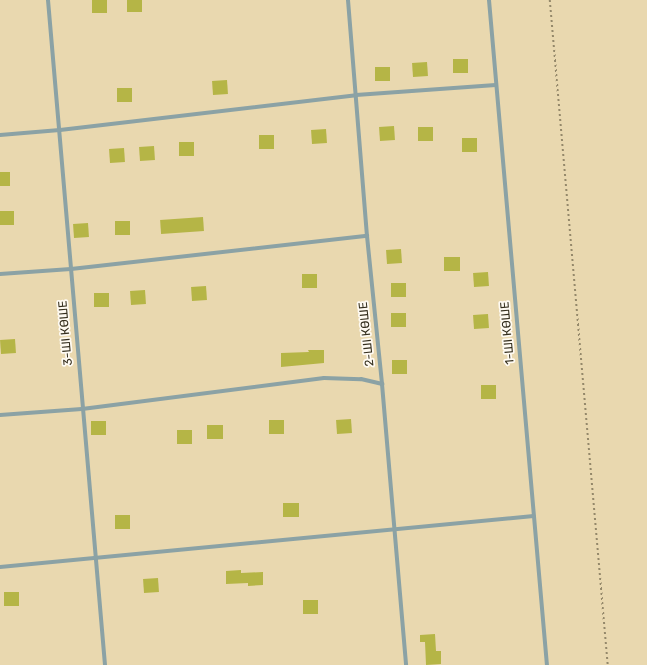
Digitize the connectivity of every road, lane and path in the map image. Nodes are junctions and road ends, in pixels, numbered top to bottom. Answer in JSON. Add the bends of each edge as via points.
{"nodes":[{"id":1,"x":48,"y":0,"type":"edge"},
{"id":2,"x":348,"y":0,"type":"edge"},
{"id":3,"x":489,"y":0,"type":"edge"},
{"id":4,"x":550,"y":0,"type":"edge"},
{"id":5,"x":496,"y":85,"type":"junction"},
{"id":6,"x":356,"y":95,"type":"junction"},
{"id":7,"x":60,"y":130,"type":"junction"},
{"id":8,"x":0,"y":135,"type":"edge"},
{"id":9,"x":366,"y":236,"type":"junction"},
{"id":10,"x":71,"y":269,"type":"junction"},
{"id":11,"x":0,"y":274,"type":"edge"},
{"id":12,"x":382,"y":384,"type":"junction"},
{"id":13,"x":82,"y":409,"type":"junction"},
{"id":14,"x":0,"y":415,"type":"edge"},
{"id":15,"x":534,"y":516,"type":"junction"},
{"id":16,"x":394,"y":529,"type":"junction"},
{"id":17,"x":96,"y":559,"type":"junction"},
{"id":18,"x":0,"y":567,"type":"edge"},
{"id":19,"x":105,"y":665,"type":"edge"},
{"id":20,"x":406,"y":665,"type":"edge"},
{"id":21,"x":547,"y":665,"type":"edge"},
{"id":22,"x":608,"y":665,"type":"edge"}],
"edges":[{"from":1,"to":7,"type":"lane","name":"3-ШІ КӨШЕ"},
{"from":2,"to":6,"type":"lane","name":"2-ШІ КӨШЕ"},
{"from":3,"to":5,"type":"lane","name":"1-ШІ КӨШЕ"},
{"from":4,"to":22,"type":"path"},
{"from":5,"to":6,"type":"lane"},
{"from":5,"to":15,"type":"lane","name":"1-ШІ КӨШЕ"},
{"from":6,"to":7,"type":"lane"},
{"from":6,"to":9,"type":"lane","name":"2-ШІ КӨШЕ"},
{"from":7,"to":8,"type":"lane"},
{"from":7,"to":10,"type":"lane","name":"3-ШІ КӨШЕ"},
{"from":9,"to":10,"type":"lane"},
{"from":9,"to":12,"type":"lane","name":"2-ШІ КӨШЕ"},
{"from":10,"to":11,"type":"lane"},
{"from":10,"to":13,"type":"lane","name":"3-ШІ КӨШЕ"},
{"from":12,"to":13,"type":"lane","via":[[361,379],[324,378]]},
{"from":12,"to":16,"type":"lane","name":"2-ШІ КӨШЕ"},
{"from":13,"to":14,"type":"lane"},
{"from":13,"to":17,"type":"lane","name":"3-ШІ КӨШЕ"},
{"from":15,"to":16,"type":"lane"},
{"from":15,"to":21,"type":"lane","name":"1-ШІ КӨШЕ"},
{"from":16,"to":17,"type":"lane"},
{"from":16,"to":20,"type":"lane","name":"2-ШІ КӨШЕ"},
{"from":17,"to":18,"type":"lane"},
{"from":17,"to":19,"type":"lane","name":"3-ШІ КӨШЕ"}]}
